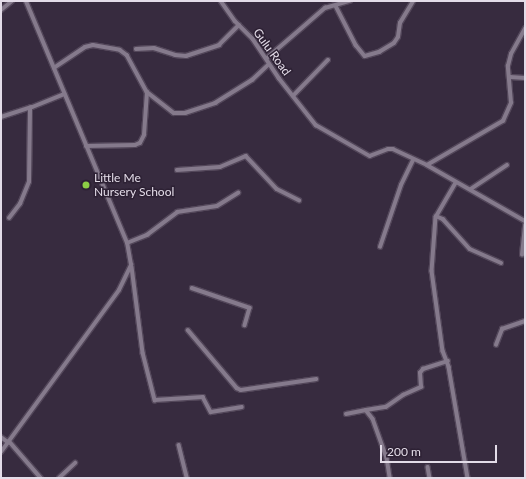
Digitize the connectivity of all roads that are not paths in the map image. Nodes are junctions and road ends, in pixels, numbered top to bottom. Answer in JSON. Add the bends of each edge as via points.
{"nodes":[{"id":1,"x":12,"y":1,"type":"edge"},
{"id":2,"x":26,"y":1,"type":"edge"},
{"id":3,"x":221,"y":1,"type":"edge"},
{"id":4,"x":350,"y":1,"type":"edge"},
{"id":5,"x":413,"y":1,"type":"edge"},
{"id":6,"x":336,"y":6,"type":"junction"},
{"id":7,"x":1,"y":10,"type":"edge"},
{"id":8,"x":239,"y":25,"type":"junction"},
{"id":9,"x":525,"y":29,"type":"edge"},
{"id":10,"x":136,"y":49,"type":"dead end"},
{"id":11,"x":267,"y":58,"type":"junction"},
{"id":12,"x":328,"y":60,"type":"dead end"},
{"id":13,"x":269,"y":64,"type":"junction"},
{"id":14,"x":54,"y":68,"type":"junction"},
{"id":15,"x":510,"y":77,"type":"junction"},
{"id":16,"x":525,"y":78,"type":"edge"},
{"id":17,"x":147,"y":92,"type":"junction"},
{"id":18,"x":64,"y":94,"type":"junction"},
{"id":19,"x":293,"y":96,"type":"junction"},
{"id":20,"x":32,"y":107,"type":"junction"},
{"id":21,"x":1,"y":117,"type":"edge"},
{"id":22,"x":86,"y":146,"type":"junction"},
{"id":23,"x":413,"y":160,"type":"junction"},
{"id":24,"x":427,"y":165,"type":"junction"},
{"id":25,"x":508,"y":165,"type":"dead end"},
{"id":26,"x":177,"y":170,"type":"dead end"},
{"id":27,"x":456,"y":183,"type":"junction"},
{"id":28,"x":471,"y":189,"type":"junction"},
{"id":29,"x":238,"y":193,"type":"dead end"},
{"id":30,"x":299,"y":200,"type":"dead end"},
{"id":31,"x":436,"y":216,"type":"junction"},
{"id":32,"x":9,"y":218,"type":"dead end"},
{"id":33,"x":525,"y":221,"type":"edge"},
{"id":34,"x":525,"y":225,"type":"edge"},
{"id":35,"x":127,"y":243,"type":"junction"},
{"id":36,"x":380,"y":247,"type":"dead end"},
{"id":37,"x":522,"y":255,"type":"dead end"},
{"id":38,"x":501,"y":263,"type":"dead end"},
{"id":39,"x":131,"y":266,"type":"junction"},
{"id":40,"x":192,"y":288,"type":"dead end"},
{"id":41,"x":525,"y":321,"type":"edge"},
{"id":42,"x":245,"y":325,"type":"dead end"},
{"id":43,"x":188,"y":330,"type":"dead end"},
{"id":44,"x":496,"y":345,"type":"dead end"},
{"id":45,"x":448,"y":361,"type":"junction"},
{"id":46,"x":316,"y":379,"type":"dead end"},
{"id":47,"x":242,"y":407,"type":"dead end"},
{"id":48,"x":366,"y":410,"type":"junction"},
{"id":49,"x":346,"y":414,"type":"dead end"},
{"id":50,"x":1,"y":437,"type":"edge"},
{"id":51,"x":9,"y":442,"type":"junction"},
{"id":52,"x":180,"y":445,"type":"dead end"},
{"id":53,"x":1,"y":452,"type":"edge"},
{"id":54,"x":75,"y":463,"type":"dead end"},
{"id":55,"x":428,"y":466,"type":"dead end"},
{"id":56,"x":41,"y":478,"type":"edge"},
{"id":57,"x":59,"y":478,"type":"edge"},
{"id":58,"x":186,"y":478,"type":"edge"},
{"id":59,"x":390,"y":478,"type":"edge"},
{"id":60,"x":430,"y":478,"type":"edge"},
{"id":61,"x":468,"y":478,"type":"edge"}],
"edges":[{"from":1,"to":7,"type":"street"},
{"from":2,"to":14,"type":"street"},
{"from":3,"to":8,"type":"street","name":"Gulu Road"},
{"from":4,"to":6,"type":"street"},
{"from":5,"to":6,"type":"street","via":[[400,23],[398,37],[394,42],[379,52],[365,56],[356,45]]},
{"from":6,"to":11,"type":"street","via":[[325,8]]},
{"from":8,"to":10,"type":"street","via":[[219,45],[186,56],[154,48]]},
{"from":8,"to":11,"type":"street","name":"Gulu Road"},
{"from":9,"to":15,"type":"street","via":[[511,54],[508,66]]},
{"from":11,"to":13,"type":"street","name":"Gulu Road"},
{"from":12,"to":19,"type":"street"},
{"from":13,"to":17,"type":"street","via":[[239,89],[201,110],[174,113]]},
{"from":13,"to":19,"type":"street","name":"Gulu Road"},
{"from":14,"to":17,"type":"street","via":[[85,47],[93,45],[120,50],[127,55]]},
{"from":14,"to":18,"type":"street"},
{"from":15,"to":16,"type":"street"},
{"from":15,"to":24,"type":"street","via":[[511,104],[503,121]]},
{"from":17,"to":22,"type":"street","via":[[144,136],[140,143]]},
{"from":18,"to":20,"type":"street"},
{"from":18,"to":22,"type":"street"},
{"from":19,"to":23,"type":"street","name":"Gulu Road","via":[[307,115],[325,132],[370,156],[388,149]]},
{"from":20,"to":21,"type":"street"},
{"from":20,"to":32,"type":"street","via":[[28,182],[20,204]]},
{"from":22,"to":35,"type":"street"},
{"from":23,"to":24,"type":"street","name":"Gulu Road"},
{"from":23,"to":36,"type":"street","via":[[397,196]]},
{"from":24,"to":27,"type":"street","name":"Gulu Road"},
{"from":25,"to":28,"type":"street"},
{"from":26,"to":30,"type":"street","via":[[220,167],[246,156],[277,189]]},
{"from":27,"to":28,"type":"street","name":"Gulu Road"},
{"from":27,"to":31,"type":"street"},
{"from":28,"to":33,"type":"street","name":"Gulu Road"},
{"from":29,"to":35,"type":"street","via":[[217,206],[177,212],[147,234]]},
{"from":31,"to":38,"type":"street","via":[[442,219],[470,250]]},
{"from":31,"to":45,"type":"street","via":[[432,271],[443,351]]},
{"from":34,"to":37,"type":"street"},
{"from":35,"to":39,"type":"street"},
{"from":39,"to":47,"type":"street","via":[[143,353],[155,400],[203,397],[210,412]]},
{"from":39,"to":51,"type":"street","via":[[119,290]]},
{"from":40,"to":42,"type":"street","via":[[250,308]]},
{"from":41,"to":44,"type":"street","via":[[502,330]]},
{"from":43,"to":46,"type":"street","via":[[236,388],[241,390]]},
{"from":45,"to":48,"type":"street","via":[[423,369],[420,373],[421,388],[403,395],[386,407]]},
{"from":45,"to":61,"type":"street"},
{"from":48,"to":49,"type":"street"},
{"from":48,"to":59,"type":"street","via":[[382,440]]},
{"from":50,"to":51,"type":"street"},
{"from":51,"to":53,"type":"street"},
{"from":51,"to":56,"type":"street"},
{"from":52,"to":58,"type":"street"},
{"from":54,"to":57,"type":"street"},
{"from":55,"to":60,"type":"street"}]}
